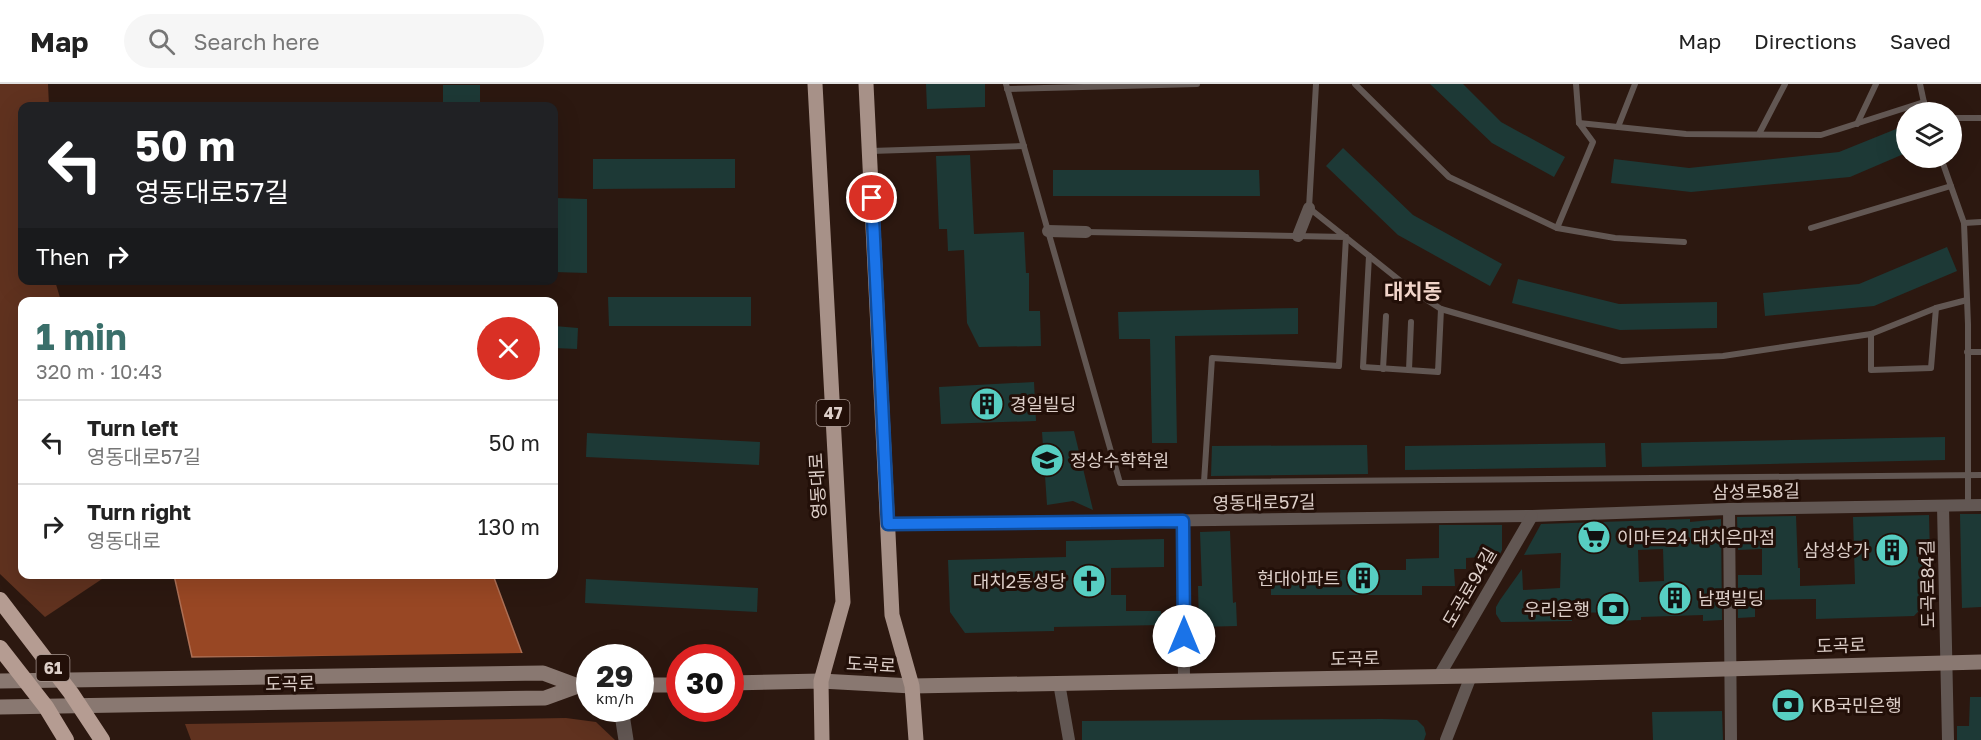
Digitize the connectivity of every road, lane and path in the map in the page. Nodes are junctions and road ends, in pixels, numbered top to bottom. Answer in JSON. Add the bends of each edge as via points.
{"nodes":[{"id":1,"x":815,"y":84,"type":"edge"},
{"id":2,"x":866,"y":84,"type":"edge"},
{"id":3,"x":1197,"y":84,"type":"edge"},
{"id":4,"x":1316,"y":84,"type":"edge"},
{"id":5,"x":1355,"y":84,"type":"edge"},
{"id":6,"x":1576,"y":84,"type":"edge"},
{"id":7,"x":1635,"y":84,"type":"edge"},
{"id":8,"x":1785,"y":84,"type":"edge"},
{"id":9,"x":1876,"y":84,"type":"edge"},
{"id":10,"x":1920,"y":84,"type":"edge"},
{"id":11,"x":1006,"y":86,"type":"edge"},
{"id":12,"x":1924,"y":102,"type":"edge"},
{"id":13,"x":1896,"y":111,"type":"edge"},
{"id":14,"x":1962,"y":118,"type":"edge"},
{"id":15,"x":1981,"y":118,"type":"edge"},
{"id":16,"x":1579,"y":123,"type":"junction"},
{"id":17,"x":1857,"y":124,"type":"junction"},
{"id":18,"x":1618,"y":127,"type":"junction"},
{"id":19,"x":1759,"y":134,"type":"junction"},
{"id":20,"x":1024,"y":146,"type":"junction"},
{"id":21,"x":869,"y":151,"type":"junction"},
{"id":22,"x":1945,"y":168,"type":"edge"},
{"id":23,"x":1951,"y":186,"type":"junction"},
{"id":24,"x":1309,"y":208,"type":"junction"},
{"id":25,"x":1981,"y":222,"type":"edge"},
{"id":26,"x":1964,"y":223,"type":"junction"},
{"id":27,"x":1557,"y":228,"type":"junction"},
{"id":28,"x":1810,"y":228,"type":"dead end"},
{"id":29,"x":1048,"y":231,"type":"junction"},
{"id":30,"x":1086,"y":232,"type":"joint"},
{"id":31,"x":1298,"y":237,"type":"junction"},
{"id":32,"x":1346,"y":237,"type":"junction"},
{"id":33,"x":1684,"y":242,"type":"dead end"},
{"id":34,"x":1369,"y":256,"type":"junction"},
{"id":35,"x":1968,"y":300,"type":"junction"},
{"id":36,"x":1936,"y":308,"type":"junction"},
{"id":37,"x":1441,"y":309,"type":"junction"},
{"id":38,"x":1386,"y":316,"type":"dead end"},
{"id":39,"x":1411,"y":322,"type":"dead end"},
{"id":40,"x":1871,"y":334,"type":"junction"},
{"id":41,"x":1967,"y":352,"type":"junction"},
{"id":42,"x":1981,"y":352,"type":"edge"},
{"id":43,"x":1383,"y":369,"type":"junction"},
{"id":44,"x":1409,"y":370,"type":"junction"},
{"id":45,"x":1967,"y":475,"type":"junction"},
{"id":46,"x":1981,"y":475,"type":"edge"},
{"id":47,"x":1204,"y":482,"type":"junction"},
{"id":48,"x":1981,"y":505,"type":"edge"},
{"id":49,"x":1943,"y":506,"type":"junction"},
{"id":50,"x":1968,"y":506,"type":"junction"},
{"id":51,"x":1729,"y":509,"type":"junction"},
{"id":52,"x":1532,"y":516,"type":"junction"},
{"id":53,"x":1183,"y":521,"type":"junction"},
{"id":54,"x":888,"y":524,"type":"junction"},
{"id":55,"x":0,"y":600,"type":"edge"},
{"id":56,"x":0,"y":648,"type":"edge"},
{"id":57,"x":1947,"y":662,"type":"junction"},
{"id":58,"x":1981,"y":662,"type":"edge"},
{"id":59,"x":1731,"y":668,"type":"junction"},
{"id":60,"x":1438,"y":676,"type":"junction"},
{"id":61,"x":1471,"y":676,"type":"junction"},
{"id":62,"x":0,"y":681,"type":"edge"},
{"id":63,"x":821,"y":681,"type":"junction"},
{"id":64,"x":1184,"y":681,"type":"junction"},
{"id":65,"x":1059,"y":682,"type":"junction"},
{"id":66,"x":576,"y":683,"type":"edge"},
{"id":67,"x":744,"y":683,"type":"edge"},
{"id":68,"x":912,"y":686,"type":"junction"},
{"id":69,"x":576,"y":688,"type":"edge"},
{"id":70,"x":0,"y":707,"type":"edge"},
{"id":71,"x":623,"y":722,"type":"edge"},
{"id":72,"x":66,"y":740,"type":"edge"},
{"id":73,"x":102,"y":740,"type":"edge"},
{"id":74,"x":626,"y":740,"type":"edge"},
{"id":75,"x":822,"y":740,"type":"edge"},
{"id":76,"x":916,"y":740,"type":"edge"},
{"id":77,"x":1069,"y":740,"type":"edge"},
{"id":78,"x":1446,"y":740,"type":"edge"},
{"id":79,"x":1731,"y":740,"type":"edge"},
{"id":80,"x":1948,"y":740,"type":"edge"}],
"edges":[{"from":1,"to":63,"type":"main road","name":"영동대로","number":"47","via":[[843,602]]},
{"from":2,"to":21,"type":"main road"},
{"from":3,"to":11,"type":"lane"},
{"from":4,"to":24,"type":"lane"},
{"from":5,"to":27,"type":"lane","via":[[1449,177]]},
{"from":6,"to":16,"type":"lane"},
{"from":7,"to":18,"type":"lane"},
{"from":8,"to":19,"type":"lane"},
{"from":9,"to":17,"type":"lane"},
{"from":10,"to":12,"type":"lane"},
{"from":11,"to":20,"type":"lane"},
{"from":13,"to":17,"type":"lane"},
{"from":14,"to":15,"type":"lane"},
{"from":16,"to":18,"type":"lane"},
{"from":16,"to":27,"type":"lane","via":[[1593,142]]},
{"from":17,"to":19,"type":"lane","via":[[1821,135]]},
{"from":18,"to":19,"type":"lane","via":[[1686,134]]},
{"from":20,"to":21,"type":"lane"},
{"from":20,"to":29,"type":"lane"},
{"from":21,"to":54,"type":"main road"},
{"from":22,"to":23,"type":"lane"},
{"from":23,"to":26,"type":"lane"},
{"from":23,"to":28,"type":"lane"},
{"from":24,"to":31,"type":"street"},
{"from":24,"to":32,"type":"lane"},
{"from":25,"to":26,"type":"lane"},
{"from":26,"to":35,"type":"lane"},
{"from":27,"to":33,"type":"lane","via":[[1615,238]]},
{"from":29,"to":30,"type":"street"},
{"from":29,"to":47,"type":"lane","via":[[1120,483]]},
{"from":30,"to":31,"type":"lane"},
{"from":31,"to":32,"type":"lane"},
{"from":32,"to":34,"type":"lane"},
{"from":32,"to":47,"type":"lane","via":[[1339,366],[1212,358]]},
{"from":34,"to":37,"type":"lane"},
{"from":34,"to":43,"type":"lane","via":[[1363,367]]},
{"from":35,"to":36,"type":"lane"},
{"from":35,"to":41,"type":"lane"},
{"from":36,"to":40,"type":"lane"},
{"from":36,"to":40,"type":"lane","via":[[1931,368],[1871,370]]},
{"from":37,"to":40,"type":"lane","via":[[1622,361],[1723,356]]},
{"from":37,"to":44,"type":"lane","via":[[1438,372]]},
{"from":38,"to":43,"type":"lane"},
{"from":39,"to":44,"type":"lane"},
{"from":41,"to":42,"type":"lane"},
{"from":41,"to":45,"type":"lane"},
{"from":43,"to":44,"type":"lane"},
{"from":45,"to":46,"type":"lane"},
{"from":45,"to":47,"type":"lane"},
{"from":45,"to":50,"type":"lane"},
{"from":48,"to":50,"type":"street","name":"삼성로58길"},
{"from":49,"to":50,"type":"street","name":"삼성로58길"},
{"from":49,"to":51,"type":"street","name":"삼성로58길"},
{"from":49,"to":57,"type":"street","name":"도곡로84길"},
{"from":51,"to":52,"type":"street","name":"삼성로58길"},
{"from":51,"to":59,"type":"street"},
{"from":52,"to":53,"type":"street","name":"영동대로57길"},
{"from":52,"to":60,"type":"street","name":"도곡로94길"},
{"from":53,"to":54,"type":"street","name":"영동대로57길"},
{"from":53,"to":64,"type":"street"},
{"from":54,"to":68,"type":"main road","via":[[892,615]]},
{"from":55,"to":73,"type":"highway","number":"61"},
{"from":56,"to":72,"type":"highway","number":"61"},
{"from":57,"to":58,"type":"main road","name":"도곡로"},
{"from":57,"to":59,"type":"main road","name":"도곡로"},
{"from":57,"to":80,"type":"street","name":"도곡로84길"},
{"from":59,"to":61,"type":"main road","name":"도곡로"},
{"from":59,"to":79,"type":"street"},
{"from":60,"to":61,"type":"main road","name":"도곡로"},
{"from":60,"to":64,"type":"main road","name":"도곡로"},
{"from":61,"to":78,"type":"street"},
{"from":62,"to":66,"type":"main road","name":"도곡로","via":[[543,673]]},
{"from":63,"to":67,"type":"main road","name":"도곡로"},
{"from":63,"to":68,"type":"main road","name":"도곡로"},
{"from":63,"to":75,"type":"main road","name":"영동대로","number":"47"},
{"from":64,"to":65,"type":"main road","name":"도곡로"},
{"from":65,"to":68,"type":"main road","name":"도곡로"},
{"from":65,"to":77,"type":"street"},
{"from":68,"to":76,"type":"main road"},
{"from":69,"to":70,"type":"main road","name":"도곡로","via":[[545,698]]},
{"from":71,"to":74,"type":"street"}]}
